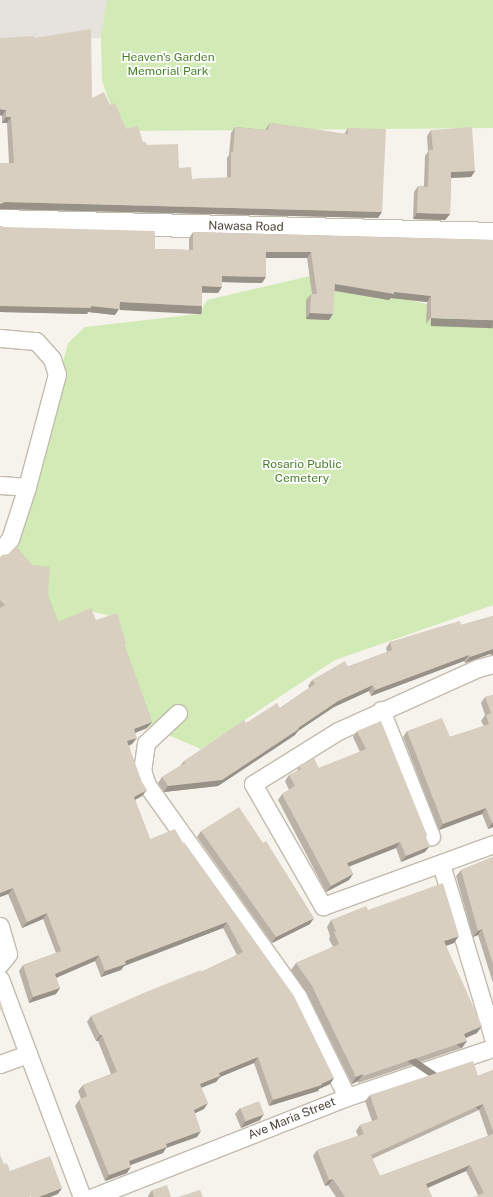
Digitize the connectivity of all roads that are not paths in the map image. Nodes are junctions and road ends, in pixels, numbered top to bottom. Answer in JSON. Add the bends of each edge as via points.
{"nodes":[{"id":1,"x":0,"y":221,"type":"edge"},
{"id":2,"x":493,"y":234,"type":"edge"},
{"id":3,"x":0,"y":338,"type":"edge"},
{"id":4,"x":0,"y":485,"type":"edge"},
{"id":5,"x":27,"y":487,"type":"junction"},
{"id":6,"x":0,"y":551,"type":"edge"},
{"id":7,"x":493,"y":664,"type":"edge"},
{"id":8,"x":381,"y":710,"type":"junction"},
{"id":9,"x":178,"y":713,"type":"dead end"},
{"id":10,"x":431,"y":836,"type":"dead end"},
{"id":11,"x":493,"y":844,"type":"edge"},
{"id":12,"x":441,"y":864,"type":"junction"},
{"id":13,"x":0,"y":926,"type":"edge"},
{"id":14,"x":0,"y":964,"type":"edge"},
{"id":15,"x":0,"y":979,"type":"edge"},
{"id":16,"x":493,"y":1038,"type":"edge"},
{"id":17,"x":493,"y":1048,"type":"edge"},
{"id":18,"x":28,"y":1054,"type":"junction"},
{"id":19,"x":0,"y":1064,"type":"edge"},
{"id":20,"x":347,"y":1097,"type":"junction"},
{"id":21,"x":82,"y":1197,"type":"edge"},
{"id":22,"x":93,"y":1197,"type":"edge"}],
"edges":[{"from":1,"to":2,"type":"street","name":"Nawasa Road"},
{"from":3,"to":5,"type":"street","via":[[36,341],[52,359],[57,374]]},
{"from":4,"to":5,"type":"street"},
{"from":5,"to":6,"type":"street","via":[[10,540]]},
{"from":7,"to":8,"type":"street"},
{"from":8,"to":10,"type":"street"},
{"from":8,"to":12,"type":"street","via":[[338,731],[253,784],[323,906]]},
{"from":9,"to":20,"type":"street","via":[[146,743],[142,770],[147,785],[298,997]]},
{"from":11,"to":12,"type":"street"},
{"from":12,"to":16,"type":"street"},
{"from":13,"to":14,"type":"street","via":[[8,954]]},
{"from":15,"to":18,"type":"street"},
{"from":17,"to":20,"type":"street","name":"Ave Maria Street"},
{"from":18,"to":19,"type":"street"},
{"from":18,"to":21,"type":"street"},
{"from":20,"to":22,"type":"street","name":"Ave Maria Street"}]}
